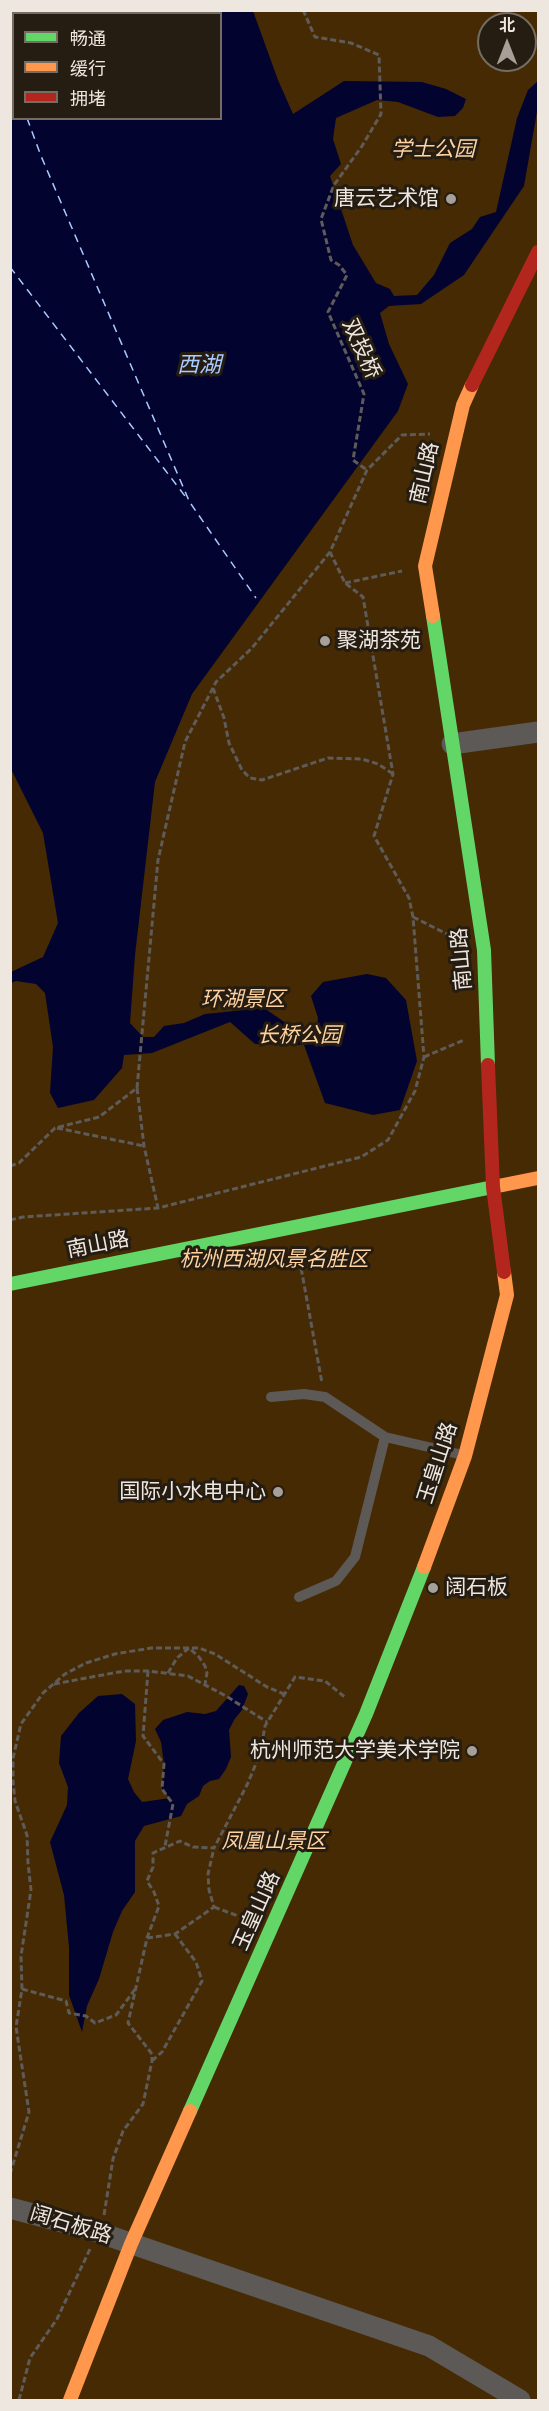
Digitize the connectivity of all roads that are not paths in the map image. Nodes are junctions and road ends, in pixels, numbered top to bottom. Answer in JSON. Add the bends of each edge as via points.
{"nodes":[{"id":1,"x":537,"y":256,"type":"edge"},
{"id":2,"x":538,"y":732,"type":"edge"},
{"id":3,"x":452,"y":744,"type":"junction"},
{"id":4,"x":538,"y":1178,"type":"edge"},
{"id":5,"x":493,"y":1187,"type":"junction"},
{"id":6,"x":10,"y":1284,"type":"edge"},
{"id":7,"x":271,"y":1397,"type":"dead end"},
{"id":8,"x":385,"y":1437,"type":"junction"},
{"id":9,"x":465,"y":1456,"type":"junction"},
{"id":10,"x":299,"y":1597,"type":"dead end"},
{"id":11,"x":10,"y":2208,"type":"edge"},
{"id":12,"x":131,"y":2244,"type":"junction"},
{"id":13,"x":70,"y":2400,"type":"edge"},
{"id":14,"x":520,"y":2400,"type":"edge"}],
"edges":[{"from":1,"to":3,"type":"main road","name":"南山路","via":[[463,405],[424,566]]},
{"from":2,"to":3,"type":"street"},
{"from":3,"to":5,"type":"main road","name":"南山路","via":[[484,951]]},
{"from":4,"to":5,"type":"main road"},
{"from":5,"to":6,"type":"main road","name":"南山路"},
{"from":5,"to":9,"type":"main road","name":"玉皇山路","via":[[507,1295]]},
{"from":7,"to":8,"type":"lane","via":[[325,1397]]},
{"from":8,"to":9,"type":"lane"},
{"from":8,"to":10,"type":"lane","via":[[355,1557],[336,1581]]},
{"from":9,"to":12,"type":"main road","name":"玉皇山路","via":[[366,1714]]},
{"from":11,"to":12,"type":"street","name":"阔石板路"},
{"from":12,"to":13,"type":"main road","name":"玉皇山路"},
{"from":12,"to":14,"type":"street","name":"阔石板路","via":[[429,2346]]}]}
